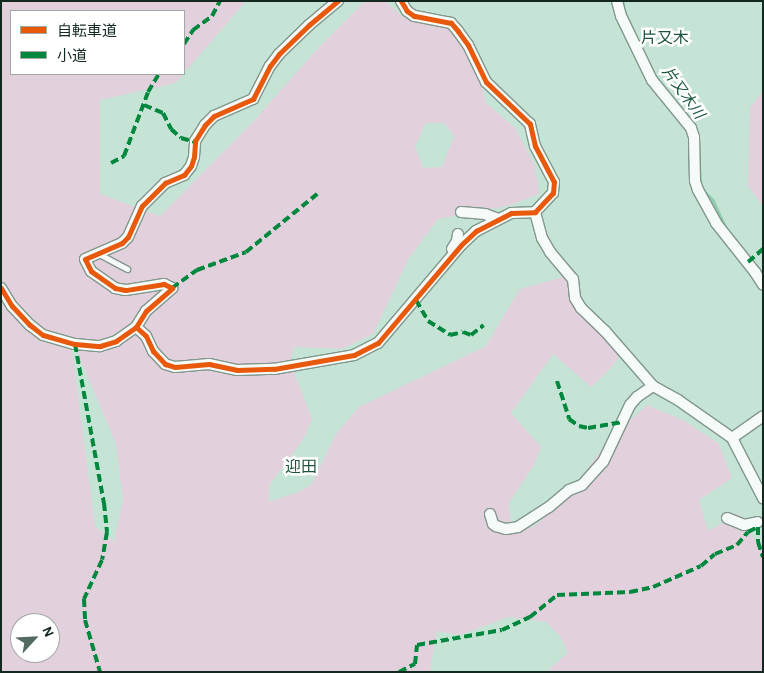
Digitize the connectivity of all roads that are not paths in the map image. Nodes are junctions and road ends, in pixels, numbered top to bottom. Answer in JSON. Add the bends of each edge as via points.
{"nodes":[{"id":1,"x":338,"y":1,"type":"edge"},
{"id":2,"x":401,"y":1,"type":"edge"},
{"id":3,"x":617,"y":1,"type":"edge"},
{"id":4,"x":461,"y":212,"type":"dead end"},
{"id":5,"x":535,"y":212,"type":"junction"},
{"id":6,"x":498,"y":219,"type":"junction"},
{"id":7,"x":458,"y":234,"type":"dead end"},
{"id":8,"x":99,"y":254,"type":"junction"},
{"id":9,"x":447,"y":262,"type":"junction"},
{"id":10,"x":127,"y":270,"type":"dead end"},
{"id":11,"x":763,"y":285,"type":"edge"},
{"id":12,"x":1,"y":288,"type":"edge"},
{"id":13,"x":136,"y":327,"type":"junction"},
{"id":14,"x":652,"y":386,"type":"junction"},
{"id":15,"x":763,"y":416,"type":"edge"},
{"id":16,"x":732,"y":438,"type":"junction"},
{"id":17,"x":763,"y":498,"type":"edge"},
{"id":18,"x":490,"y":514,"type":"dead end"},
{"id":19,"x":727,"y":518,"type":"dead end"},
{"id":20,"x":759,"y":522,"type":"edge"}],
"edges":[{"from":1,"to":8,"type":"street","via":[[279,54],[253,99],[214,116],[195,141],[194,158],[184,175],[164,183],[142,206],[128,237]]},
{"from":2,"to":5,"type":"street","via":[[414,16],[451,23],[468,45],[486,82],[530,124],[534,146],[555,188],[550,198]]},
{"from":3,"to":11,"type":"street","via":[[652,80],[694,137],[698,190],[716,223]]},
{"from":4,"to":6,"type":"street"},
{"from":5,"to":6,"type":"street"},
{"from":5,"to":14,"type":"street","via":[[542,238],[573,279],[577,303]]},
{"from":6,"to":9,"type":"street","via":[[476,231]]},
{"from":7,"to":9,"type":"street"},
{"from":8,"to":10,"type":"lane"},
{"from":8,"to":13,"type":"street","via":[[85,259],[91,271],[115,288],[125,290],[164,284],[172,288],[146,311]]},
{"from":9,"to":13,"type":"street","via":[[378,343],[346,357],[274,369],[237,370],[209,364],[175,367],[165,364]]},
{"from":12,"to":13,"type":"street","via":[[30,325],[44,335],[75,344],[100,346],[116,341]]},
{"from":14,"to":16,"type":"street"},
{"from":14,"to":18,"type":"street","via":[[630,406],[603,462],[582,485],[569,490],[518,527],[506,529],[496,526]]},
{"from":15,"to":16,"type":"street"},
{"from":16,"to":17,"type":"street"},
{"from":19,"to":20,"type":"street","via":[[744,525]]}]}
